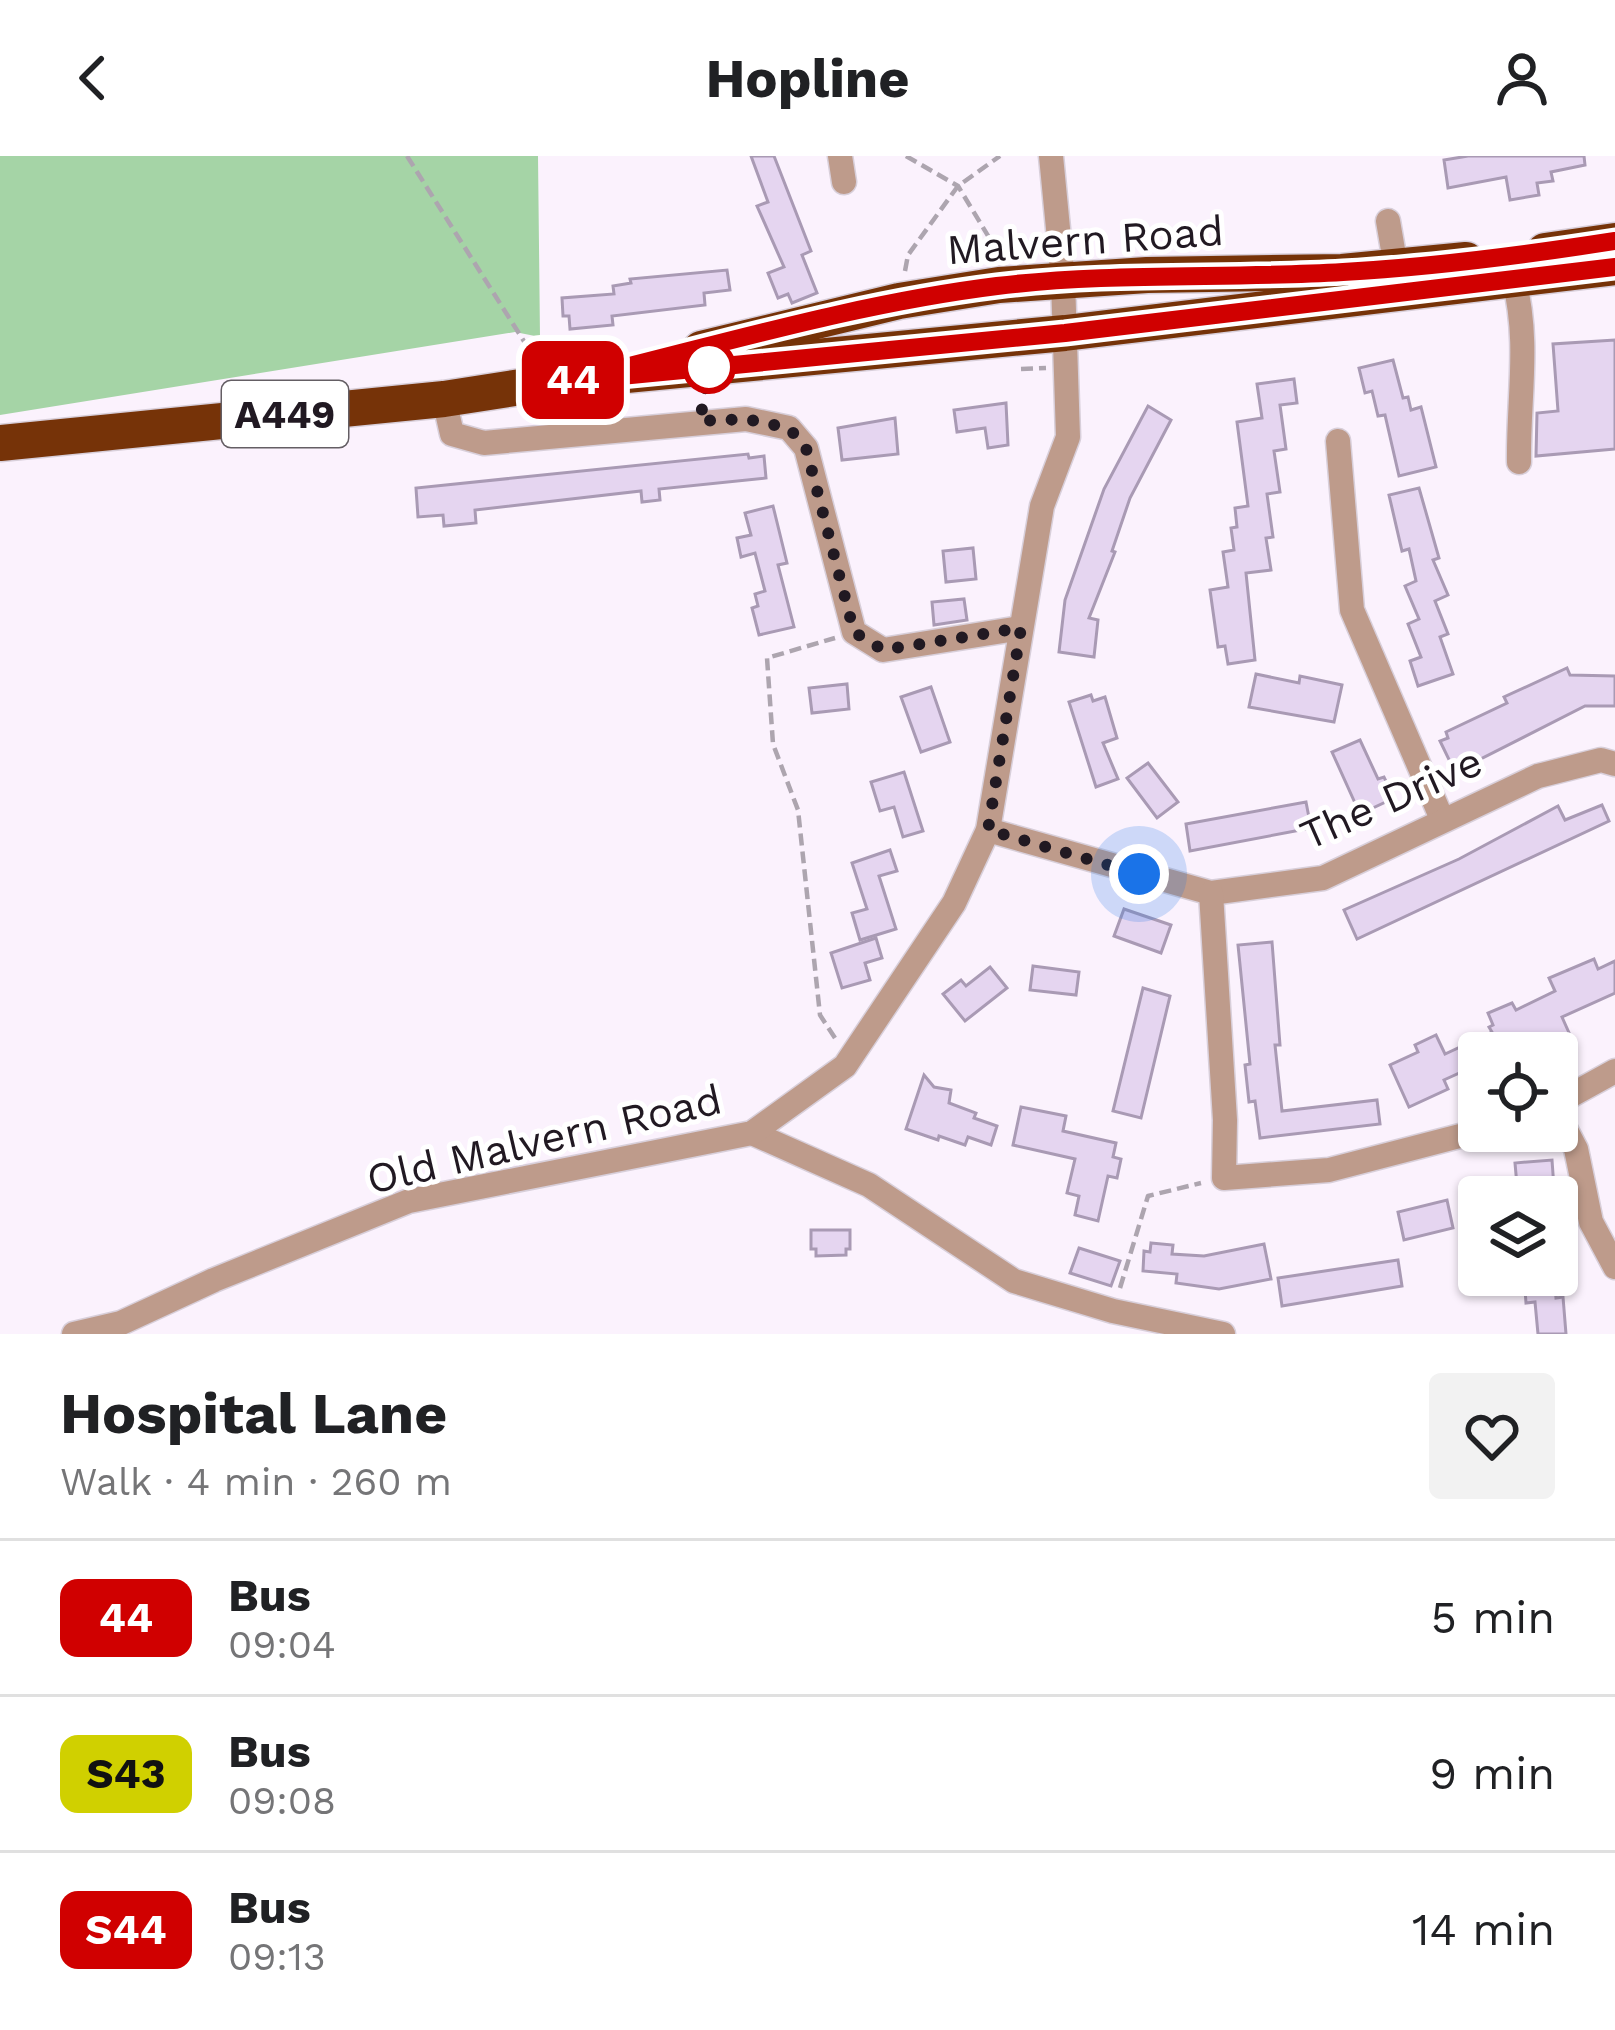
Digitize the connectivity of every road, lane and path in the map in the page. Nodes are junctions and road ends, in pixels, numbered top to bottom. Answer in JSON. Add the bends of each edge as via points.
{"nodes":[{"id":1,"x":406,"y":156,"type":"edge"},
{"id":2,"x":906,"y":156,"type":"edge"},
{"id":3,"x":1000,"y":156,"type":"edge"},
{"id":4,"x":1051,"y":156,"type":"edge"},
{"id":5,"x":958,"y":186,"type":"junction"},
{"id":6,"x":1388,"y":221,"type":"dead end"},
{"id":7,"x":1615,"y":241,"type":"edge"},
{"id":8,"x":1396,"y":267,"type":"junction"},
{"id":9,"x":1615,"y":267,"type":"edge"},
{"id":10,"x":1513,"y":268,"type":"junction"},
{"id":11,"x":1063,"y":280,"type":"junction"},
{"id":12,"x":999,"y":286,"type":"junction"},
{"id":13,"x":1429,"y":289,"type":"junction"},
{"id":14,"x":899,"y":301,"type":"junction"},
{"id":15,"x":1065,"y":333,"type":"junction"},
{"id":16,"x":561,"y":382,"type":"junction"},
{"id":17,"x":444,"y":398,"type":"junction"},
{"id":18,"x":1338,"y":441,"type":"dead end"},
{"id":19,"x":0,"y":443,"type":"edge"},
{"id":20,"x":1520,"y":462,"type":"dead end"},
{"id":21,"x":1021,"y":628,"type":"junction"},
{"id":22,"x":854,"y":632,"type":"junction"},
{"id":23,"x":1615,"y":764,"type":"edge"},
{"id":24,"x":1442,"y":819,"type":"junction"},
{"id":25,"x":988,"y":830,"type":"junction"},
{"id":26,"x":1211,"y":893,"type":"junction"},
{"id":27,"x":844,"y":1066,"type":"junction"},
{"id":28,"x":1615,"y":1071,"type":"edge"},
{"id":29,"x":1578,"y":1091,"type":"edge"},
{"id":30,"x":752,"y":1132,"type":"junction"},
{"id":31,"x":1458,"y":1136,"type":"edge"},
{"id":32,"x":1577,"y":1152,"type":"edge"},
{"id":33,"x":1224,"y":1178,"type":"junction"},
{"id":34,"x":1615,"y":1267,"type":"edge"},
{"id":35,"x":1113,"y":1311,"type":"junction"},
{"id":36,"x":74,"y":1334,"type":"edge"},
{"id":37,"x":1223,"y":1334,"type":"edge"}],
"edges":[{"from":1,"to":16,"type":"path","via":[[515,332]]},
{"from":2,"to":5,"type":"path"},
{"from":3,"to":5,"type":"path"},
{"from":4,"to":11,"type":"street","name":"Old Malvern Road"},
{"from":5,"to":12,"type":"path","via":[[993,244]]},
{"from":5,"to":14,"type":"path","via":[[908,255]]},
{"from":6,"to":8,"type":"street"},
{"from":7,"to":10,"type":"highway","name":"Malvern Road","number":"A449"},
{"from":8,"to":10,"type":"highway","name":"Malvern Road","number":"A449"},
{"from":8,"to":11,"type":"highway","name":"Malvern Road","number":"A449"},
{"from":8,"to":13,"type":"street"},
{"from":9,"to":10,"type":"highway","name":"Malvern Road","number":"A449"},
{"from":10,"to":13,"type":"highway","name":"Malvern Road","number":"A449"},
{"from":10,"to":20,"type":"street","via":[[1524,332]]},
{"from":11,"to":12,"type":"highway","name":"Malvern Road","number":"A449"},
{"from":11,"to":15,"type":"street","name":"Old Malvern Road"},
{"from":12,"to":14,"type":"highway","name":"Malvern Road","number":"A449"},
{"from":13,"to":15,"type":"highway","name":"Malvern Road","number":"A449"},
{"from":14,"to":16,"type":"highway","name":"Malvern Road","number":"A449"},
{"from":15,"to":16,"type":"highway","name":"Malvern Road","number":"A449"},
{"from":15,"to":21,"type":"street","name":"Old Malvern Road","via":[[1068,437],[1042,506]]},
{"from":16,"to":17,"type":"highway","name":"Malvern Road","number":"A449"},
{"from":17,"to":19,"type":"highway","name":"Malvern Road","number":"A449"},
{"from":17,"to":22,"type":"street","via":[[452,434],[484,443],[746,419],[789,428],[806,448]]},
{"from":18,"to":24,"type":"street","via":[[1352,610]]},
{"from":21,"to":22,"type":"street","via":[[883,650]]},
{"from":21,"to":25,"type":"street","name":"Old Malvern Road"},
{"from":22,"to":27,"type":"path","via":[[766,658],[773,744],[798,810],[820,1015]]},
{"from":23,"to":24,"type":"street","name":"The Drive","via":[[1600,760],[1538,776]]},
{"from":24,"to":26,"type":"street","name":"The Drive","via":[[1323,878]]},
{"from":25,"to":26,"type":"street","name":"The Drive"},
{"from":25,"to":27,"type":"street","name":"Old Malvern Road","via":[[954,903]]},
{"from":26,"to":33,"type":"street"},
{"from":27,"to":30,"type":"street","name":"Old Malvern Road"},
{"from":28,"to":29,"type":"street"},
{"from":30,"to":35,"type":"street","via":[[869,1185],[1014,1280]]},
{"from":30,"to":36,"type":"street","name":"Old Malvern Road","via":[[409,1201],[121,1323]]},
{"from":31,"to":33,"type":"street","via":[[1329,1170]]},
{"from":32,"to":34,"type":"street","via":[[1591,1222]]},
{"from":33,"to":35,"type":"path","via":[[1148,1196]]},
{"from":35,"to":37,"type":"street"}]}
